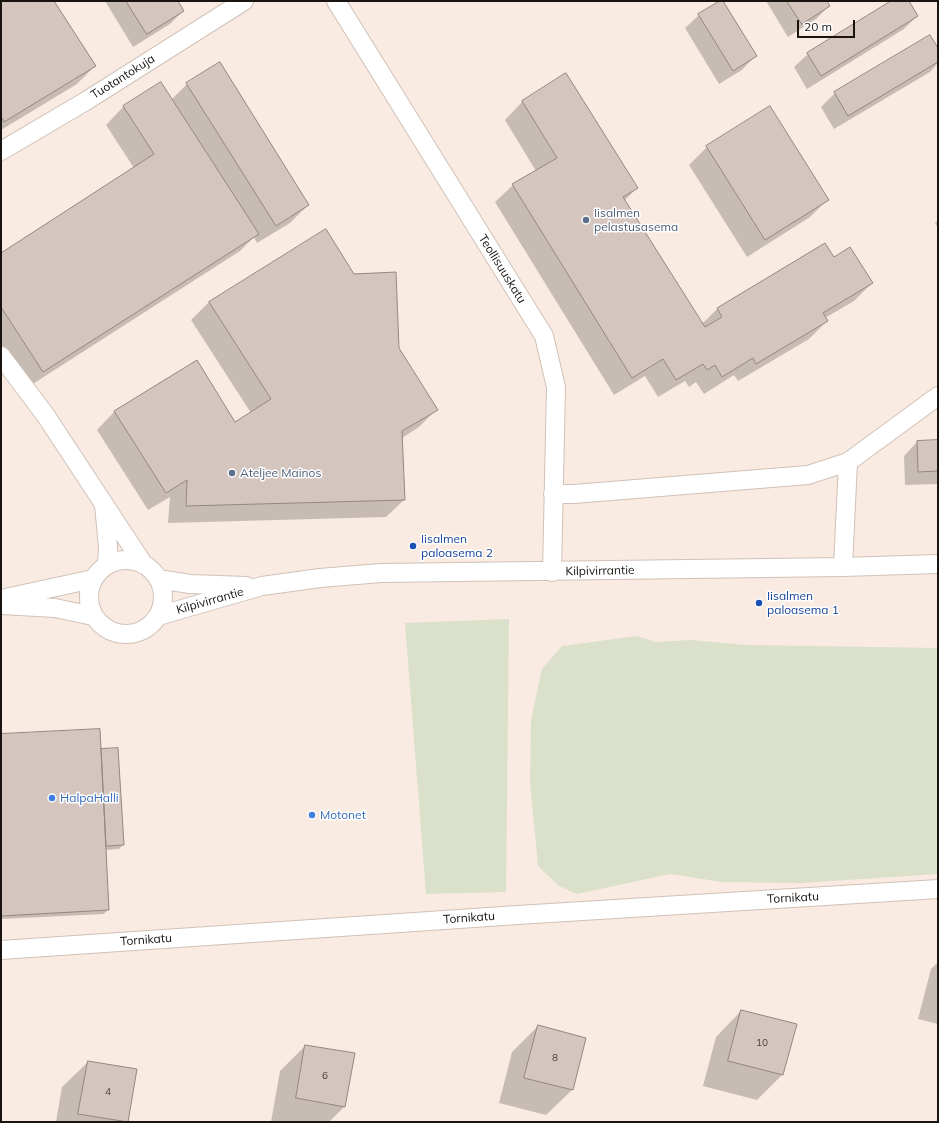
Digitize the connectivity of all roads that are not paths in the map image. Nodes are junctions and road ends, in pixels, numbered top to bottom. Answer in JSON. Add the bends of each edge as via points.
{"nodes":[{"id":1,"x":244,"y":1,"type":"edge"},
{"id":2,"x":336,"y":1,"type":"edge"},
{"id":3,"x":1,"y":151,"type":"edge"},
{"id":4,"x":1,"y":356,"type":"edge"},
{"id":5,"x":938,"y":396,"type":"edge"},
{"id":6,"x":848,"y":462,"type":"junction"},
{"id":7,"x":553,"y":494,"type":"junction"},
{"id":8,"x":104,"y":502,"type":"junction"},
{"id":9,"x":938,"y":564,"type":"edge"},
{"id":10,"x":107,"y":565,"type":"junction"},
{"id":11,"x":144,"y":565,"type":"junction"},
{"id":12,"x":843,"y":567,"type":"junction"},
{"id":13,"x":552,"y":572,"type":"junction"},
{"id":14,"x":93,"y":579,"type":"junction"},
{"id":15,"x":158,"y":579,"type":"junction"},
{"id":16,"x":262,"y":586,"type":"junction"},
{"id":17,"x":1,"y":599,"type":"edge"},
{"id":18,"x":1,"y":605,"type":"edge"},
{"id":19,"x":93,"y":616,"type":"junction"},
{"id":20,"x":158,"y":616,"type":"junction"},
{"id":21,"x":938,"y":889,"type":"edge"},
{"id":22,"x":1,"y":950,"type":"edge"}],
"edges":[{"from":1,"to":3,"type":"street","name":"Tuotantokuja","via":[[86,101]]},
{"from":2,"to":7,"type":"street","name":"Teollisuuskatu","via":[[544,336],[556,387]]},
{"from":4,"to":8,"type":"street","via":[[46,416]]},
{"from":5,"to":6,"type":"street"},
{"from":6,"to":7,"type":"street","via":[[808,475]]},
{"from":6,"to":12,"type":"street"},
{"from":7,"to":13,"type":"street","name":"Teollisuuskatu"},
{"from":8,"to":10,"type":"street"},
{"from":8,"to":11,"type":"street"},
{"from":9,"to":12,"type":"street","name":"Kilpivirrantie"},
{"from":10,"to":11,"type":"street","via":[[126,560]]},
{"from":10,"to":14,"type":"street"},
{"from":11,"to":15,"type":"street"},
{"from":12,"to":13,"type":"street","name":"Kilpivirrantie"},
{"from":13,"to":16,"type":"street","name":"Kilpivirrantie","via":[[381,574],[320,578]]},
{"from":14,"to":17,"type":"street"},
{"from":14,"to":19,"type":"street","via":[[88,597]]},
{"from":15,"to":16,"type":"street","name":"Kilpivirrantie","via":[[190,584]]},
{"from":15,"to":20,"type":"street","via":[[163,597]]},
{"from":16,"to":20,"type":"street","name":"Kilpivirrantie"},
{"from":18,"to":19,"type":"street","via":[[55,608]]},
{"from":19,"to":20,"type":"street","via":[[107,630],[126,635],[144,630]]},
{"from":21,"to":22,"type":"street","name":"Tornikatu"}]}
